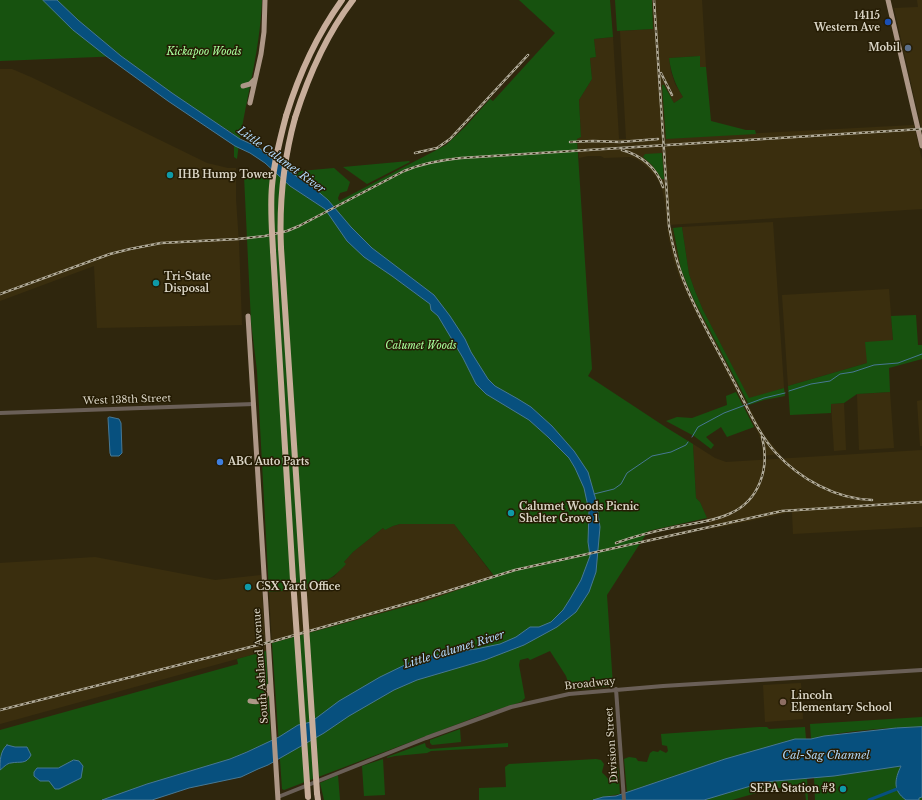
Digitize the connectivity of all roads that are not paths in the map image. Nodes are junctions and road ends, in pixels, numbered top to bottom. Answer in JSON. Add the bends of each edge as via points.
{"nodes":[{"id":1,"x":265,"y":0,"type":"edge"},
{"id":2,"x":342,"y":0,"type":"edge"},
{"id":3,"x":353,"y":0,"type":"edge"},
{"id":4,"x":888,"y":0,"type":"edge"},
{"id":5,"x":255,"y":79,"type":"junction"},
{"id":6,"x":243,"y":86,"type":"dead end"},
{"id":7,"x":250,"y":103,"type":"dead end"},
{"id":8,"x":922,"y":146,"type":"edge"},
{"id":9,"x":248,"y":316,"type":"dead end"},
{"id":10,"x":254,"y":404,"type":"junction"},
{"id":11,"x":0,"y":413,"type":"edge"},
{"id":12,"x":922,"y":670,"type":"edge"},
{"id":13,"x":271,"y":677,"type":"junction"},
{"id":14,"x":616,"y":689,"type":"junction"},
{"id":15,"x":250,"y":701,"type":"dead end"},
{"id":16,"x":317,"y":797,"type":"edge"},
{"id":17,"x":308,"y":798,"type":"edge"},
{"id":18,"x":278,"y":799,"type":"edge"},
{"id":19,"x":624,"y":800,"type":"edge"}],
"edges":[{"from":1,"to":5,"type":"main road","via":[[261,54]]},
{"from":2,"to":17,"type":"highway","bridge":true,"via":[[330,16],[298,78],[275,162],[271,204]]},
{"from":3,"to":16,"type":"highway","bridge":true,"via":[[317,60],[294,118],[285,157],[280,208]]},
{"from":4,"to":8,"type":"main road"},
{"from":5,"to":6,"type":"main road"},
{"from":5,"to":7,"type":"main road"},
{"from":9,"to":10,"type":"main road","name":"South Ashland Avenue"},
{"from":10,"to":11,"type":"street","name":"West 138th Street"},
{"from":10,"to":13,"type":"main road","name":"South Ashland Avenue"},
{"from":12,"to":14,"type":"street","name":"Broadway"},
{"from":13,"to":15,"type":"main road","via":[[265,698],[258,702]]},
{"from":13,"to":18,"type":"main road","name":"South Ashland Avenue"},
{"from":14,"to":18,"type":"street","name":"Broadway","via":[[570,694],[511,707]]},
{"from":14,"to":19,"type":"street","name":"Division Street"}]}
